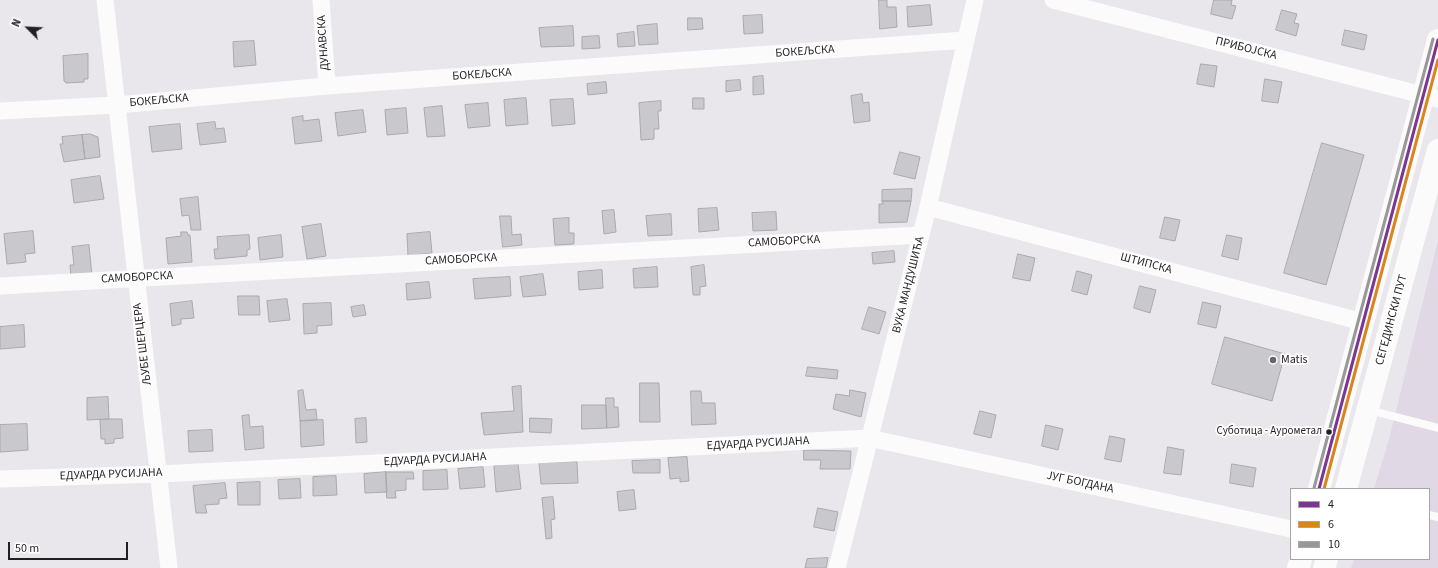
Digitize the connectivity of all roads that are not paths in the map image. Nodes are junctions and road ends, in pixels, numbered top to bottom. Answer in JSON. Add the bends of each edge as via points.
{"nodes":[{"id":1,"x":105,"y":0,"type":"edge"},
{"id":2,"x":321,"y":0,"type":"edge"},
{"id":3,"x":975,"y":0,"type":"edge"},
{"id":4,"x":1053,"y":0,"type":"edge"},
{"id":5,"x":964,"y":40,"type":"junction"},
{"id":6,"x":1438,"y":40,"type":"edge"},
{"id":7,"x":327,"y":86,"type":"junction"},
{"id":8,"x":1431,"y":97,"type":"edge"},
{"id":9,"x":117,"y":105,"type":"junction"},
{"id":10,"x":0,"y":111,"type":"edge"},
{"id":11,"x":1438,"y":150,"type":"edge"},
{"id":12,"x":928,"y":207,"type":"junction"},
{"id":13,"x":921,"y":235,"type":"junction"},
{"id":14,"x":135,"y":278,"type":"junction"},
{"id":15,"x":0,"y":286,"type":"edge"},
{"id":16,"x":1363,"y":322,"type":"junction"},
{"id":17,"x":1367,"y":410,"type":"junction"},
{"id":18,"x":1438,"y":428,"type":"edge"},
{"id":19,"x":869,"y":438,"type":"junction"},
{"id":20,"x":159,"y":474,"type":"junction"},
{"id":21,"x":0,"y":479,"type":"edge"},
{"id":22,"x":1319,"y":488,"type":"edge"},
{"id":23,"x":1346,"y":488,"type":"edge"},
{"id":24,"x":1290,"y":529,"type":"edge"},
{"id":25,"x":169,"y":568,"type":"edge"},
{"id":26,"x":837,"y":568,"type":"edge"}],
"edges":[{"from":1,"to":9,"type":"street","name":"ЉУБЕ ШЕРЦЕРА"},
{"from":2,"to":7,"type":"street","name":"ДУНАВСКА"},
{"from":3,"to":5,"type":"street","name":"ВУКА МАНДУШИЋА"},
{"from":4,"to":8,"type":"street","name":"ПРИБОЈСКА"},
{"from":5,"to":7,"type":"street","name":"БОКЕЉСКА"},
{"from":5,"to":12,"type":"street","name":"ВУКА МАНДУШИЋА"},
{"from":6,"to":8,"type":"main road"},
{"from":7,"to":9,"type":"street","name":"БОКЕЉСКА"},
{"from":8,"to":16,"type":"main road"},
{"from":9,"to":10,"type":"street","name":"БОКЕЉСКА"},
{"from":9,"to":14,"type":"street","name":"ЉУБЕ ШЕРЦЕРА"},
{"from":11,"to":17,"type":"main road","name":"СЕГЕДИНСКИ ПУТ"},
{"from":12,"to":13,"type":"street","name":"ВУКА МАНДУШИЋА"},
{"from":12,"to":16,"type":"street","name":"ШТИПСКА"},
{"from":13,"to":14,"type":"street","name":"САМОБОРСКА"},
{"from":13,"to":19,"type":"street","name":"ВУКА МАНДУШИЋА"},
{"from":14,"to":15,"type":"street","name":"САМОБОРСКА"},
{"from":14,"to":20,"type":"street","name":"ЉУБЕ ШЕРЦЕРА"},
{"from":16,"to":22,"type":"main road"},
{"from":17,"to":18,"type":"lane"},
{"from":17,"to":23,"type":"main road","name":"СЕГЕДИНСКИ ПУТ"},
{"from":19,"to":20,"type":"street","name":"ЕДУАРДА РУСИЈАНА"},
{"from":19,"to":24,"type":"street","name":"ЈУГ БОГДАНА"},
{"from":19,"to":26,"type":"street","name":"ВУКА МАНДУШИЋА"},
{"from":20,"to":21,"type":"street","name":"ЕДУАРДА РУСИЈАНА"},
{"from":20,"to":25,"type":"street","name":"ЉУБЕ ШЕРЦЕРА"}]}
